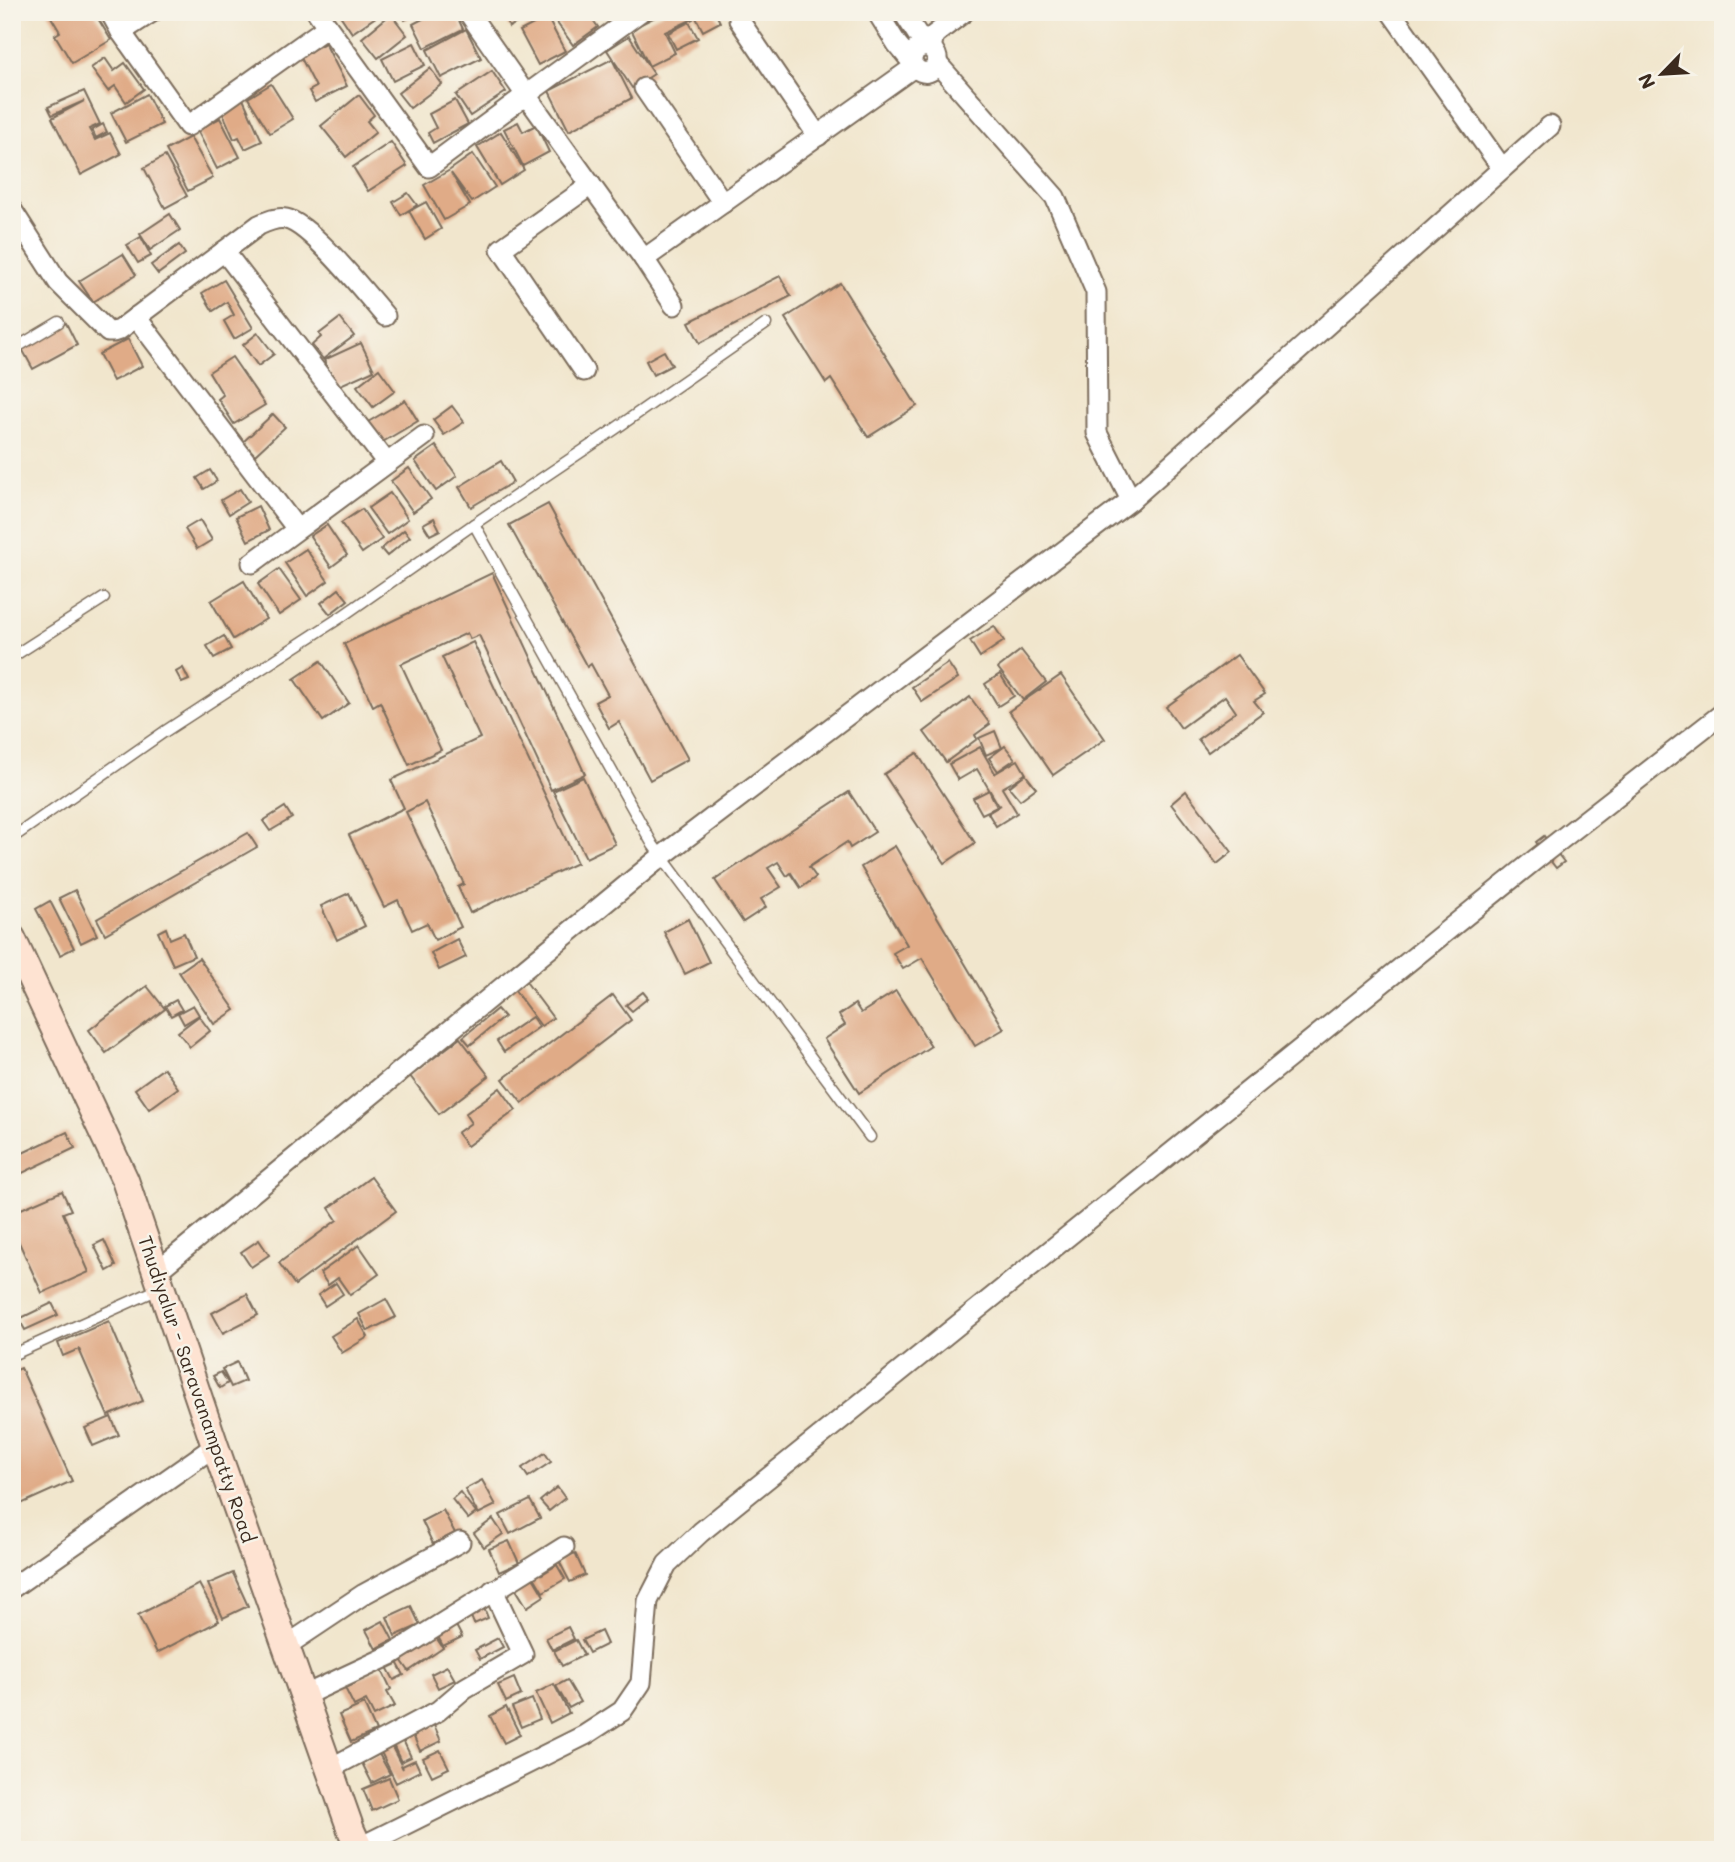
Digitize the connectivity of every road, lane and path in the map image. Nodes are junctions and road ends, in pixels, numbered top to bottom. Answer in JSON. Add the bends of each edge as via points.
{"nodes":[{"id":1,"x":110,"y":12,"type":"edge"},
{"id":2,"x":152,"y":12,"type":"edge"},
{"id":3,"x":468,"y":12,"type":"edge"},
{"id":4,"x":640,"y":12,"type":"edge"},
{"id":5,"x":877,"y":12,"type":"edge"},
{"id":6,"x":903,"y":12,"type":"edge"},
{"id":7,"x":964,"y":12,"type":"edge"},
{"id":8,"x":1391,"y":12,"type":"edge"},
{"id":9,"x":619,"y":18,"type":"edge"},
{"id":10,"x":322,"y":19,"type":"edge"},
{"id":11,"x":739,"y":20,"type":"dead end"},
{"id":12,"x":121,"y":32,"type":"junction"},
{"id":13,"x":931,"y":52,"type":"junction"},
{"id":14,"x":913,"y":64,"type":"junction"},
{"id":15,"x":645,"y":88,"type":"dead end"},
{"id":16,"x":526,"y":95,"type":"junction"},
{"id":17,"x":1550,"y":126,"type":"dead end"},
{"id":18,"x":818,"y":136,"type":"junction"},
{"id":19,"x":1502,"y":168,"type":"junction"},
{"id":20,"x":591,"y":185,"type":"junction"},
{"id":21,"x":723,"y":203,"type":"junction"},
{"id":22,"x":12,"y":210,"type":"edge"},
{"id":23,"x":224,"y":251,"type":"junction"},
{"id":24,"x":645,"y":259,"type":"junction"},
{"id":25,"x":674,"y":305,"type":"dead end"},
{"id":26,"x":385,"y":316,"type":"dead end"},
{"id":27,"x":136,"y":317,"type":"junction"},
{"id":28,"x":59,"y":323,"type":"dead end"},
{"id":29,"x":766,"y":324,"type":"dead end"},
{"id":30,"x":12,"y":350,"type":"edge"},
{"id":31,"x":584,"y":371,"type":"dead end"},
{"id":32,"x":424,"y":436,"type":"dead end"},
{"id":33,"x":387,"y":463,"type":"junction"},
{"id":34,"x":1131,"y":500,"type":"junction"},
{"id":35,"x":474,"y":524,"type":"junction"},
{"id":36,"x":297,"y":529,"type":"junction"},
{"id":37,"x":252,"y":563,"type":"dead end"},
{"id":38,"x":104,"y":598,"type":"dead end"},
{"id":39,"x":12,"y":657,"type":"edge"},
{"id":40,"x":1723,"y":713,"type":"edge"},
{"id":41,"x":12,"y":838,"type":"edge"},
{"id":42,"x":662,"y":856,"type":"junction"},
{"id":43,"x":12,"y":938,"type":"edge"},
{"id":44,"x":870,"y":1137,"type":"dead end"},
{"id":45,"x":159,"y":1280,"type":"junction"},
{"id":46,"x":12,"y":1355,"type":"edge"},
{"id":47,"x":215,"y":1446,"type":"junction"},
{"id":48,"x":460,"y":1542,"type":"dead end"},
{"id":49,"x":564,"y":1547,"type":"dead end"},
{"id":50,"x":12,"y":1588,"type":"edge"},
{"id":51,"x":493,"y":1590,"type":"junction"},
{"id":52,"x":286,"y":1646,"type":"junction"},
{"id":53,"x":303,"y":1696,"type":"junction"},
{"id":54,"x":329,"y":1769,"type":"junction"},
{"id":55,"x":357,"y":1849,"type":"edge"}],
"edges":[{"from":1,"to":12,"type":"street"},
{"from":2,"to":12,"type":"street"},
{"from":3,"to":16,"type":"street"},
{"from":4,"to":9,"type":"street"},
{"from":5,"to":14,"type":"street"},
{"from":6,"to":13,"type":"street"},
{"from":7,"to":13,"type":"street","via":[[934,35]]},
{"from":8,"to":19,"type":"street"},
{"from":9,"to":16,"type":"street"},
{"from":10,"to":12,"type":"street","via":[[188,126]]},
{"from":10,"to":16,"type":"street","via":[[429,167]]},
{"from":11,"to":18,"type":"street"},
{"from":13,"to":14,"type":"street","via":[[934,68],[924,73]]},
{"from":13,"to":34,"type":"street","via":[[1055,197],[1096,292],[1097,433]]},
{"from":14,"to":18,"type":"street"},
{"from":15,"to":21,"type":"street"},
{"from":16,"to":20,"type":"street"},
{"from":17,"to":19,"type":"street"},
{"from":18,"to":21,"type":"street"},
{"from":19,"to":34,"type":"street"},
{"from":20,"to":24,"type":"street"},
{"from":20,"to":31,"type":"street","via":[[501,249]]},
{"from":21,"to":24,"type":"street"},
{"from":22,"to":27,"type":"street","via":[[58,282],[104,330],[119,330]]},
{"from":23,"to":26,"type":"street","via":[[259,225],[289,219],[313,235]]},
{"from":23,"to":27,"type":"street"},
{"from":23,"to":33,"type":"street"},
{"from":24,"to":25,"type":"street"},
{"from":27,"to":36,"type":"street"},
{"from":28,"to":30,"type":"lane"},
{"from":29,"to":35,"type":"lane"},
{"from":32,"to":33,"type":"street"},
{"from":33,"to":36,"type":"street"},
{"from":34,"to":42,"type":"street"},
{"from":35,"to":41,"type":"lane"},
{"from":35,"to":42,"type":"lane"},
{"from":36,"to":37,"type":"street"},
{"from":38,"to":39,"type":"lane"},
{"from":40,"to":55,"type":"street","via":[[701,1532],[667,1564],[648,1601],[641,1683],[622,1711],[585,1735]]},
{"from":42,"to":44,"type":"lane"},
{"from":42,"to":45,"type":"street"},
{"from":43,"to":45,"type":"main road","name":"Thudiyalur - Saravanampatty Road","via":[[125,1180]]},
{"from":45,"to":46,"type":"lane"},
{"from":45,"to":47,"type":"main road","name":"Thudiyalur - Saravanampatty Road"},
{"from":47,"to":50,"type":"street"},
{"from":47,"to":52,"type":"main road","name":"Thudiyalur - Saravanampatty Road"},
{"from":48,"to":52,"type":"street","via":[[364,1594]]},
{"from":49,"to":51,"type":"street"},
{"from":51,"to":53,"type":"street","via":[[390,1656]]},
{"from":51,"to":54,"type":"street","via":[[523,1654],[465,1688],[438,1711]]},
{"from":52,"to":53,"type":"main road","name":"Thudiyalur - Saravanampatty Road"},
{"from":53,"to":54,"type":"main road","name":"Thudiyalur - Saravanampatty Road"},
{"from":54,"to":55,"type":"main road","name":"Thudiyalur - Saravanampatty Road"}]}
